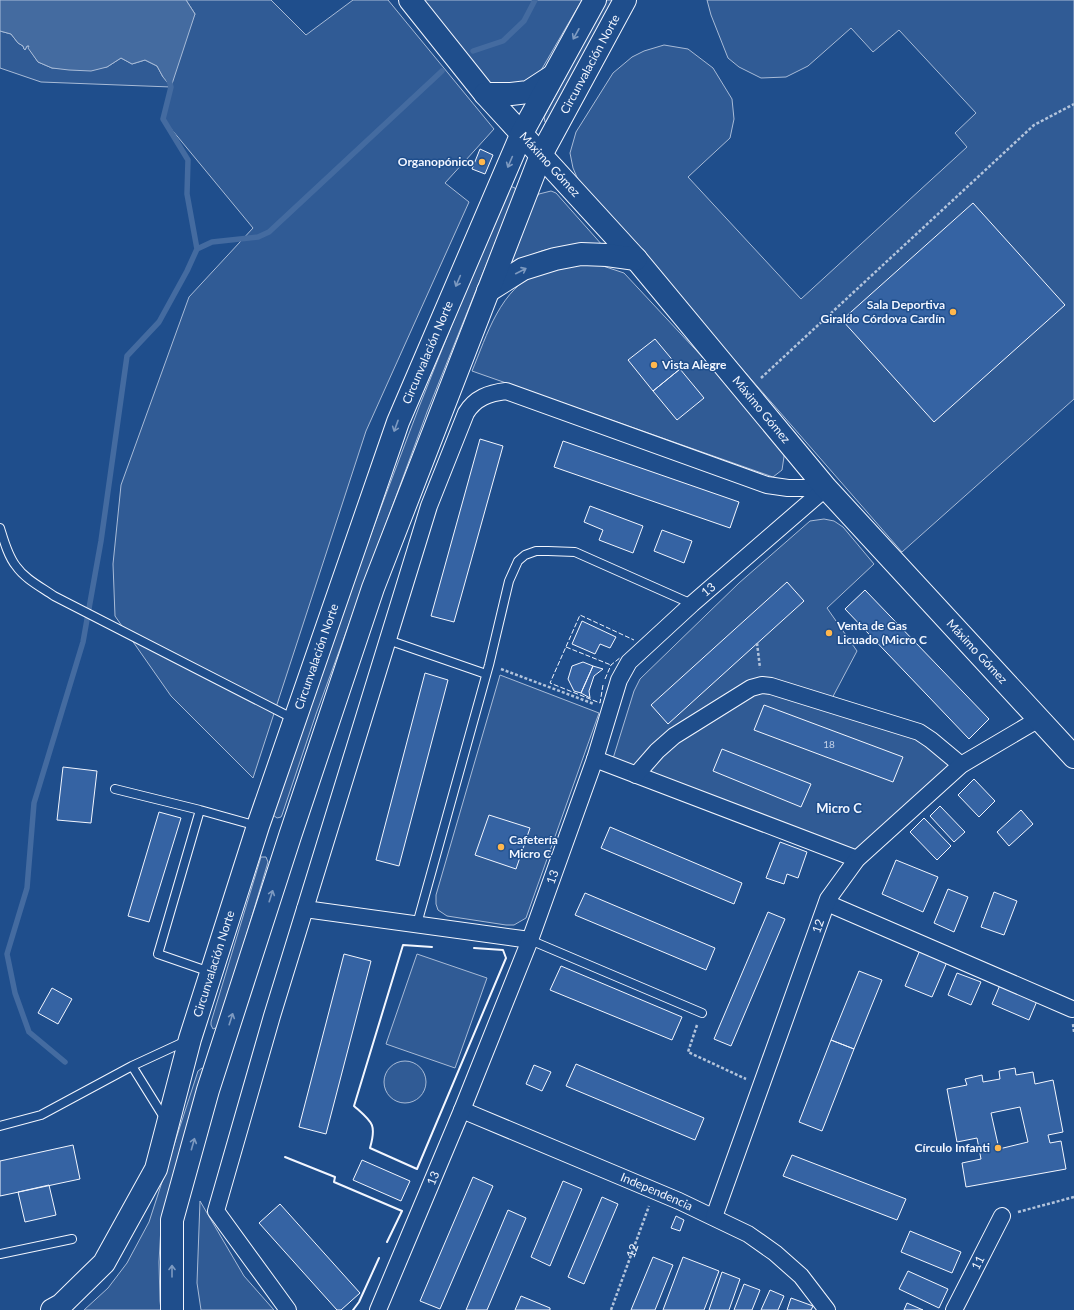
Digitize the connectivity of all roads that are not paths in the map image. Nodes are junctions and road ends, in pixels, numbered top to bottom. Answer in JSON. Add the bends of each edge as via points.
{"nodes":[{"id":1,"x":410,"y":0,"type":"edge"},
{"id":2,"x":595,"y":0,"type":"edge"},
{"id":3,"x":625,"y":0,"type":"edge"},
{"id":4,"x":553,"y":75,"type":"junction"},
{"id":5,"x":485,"y":94,"type":"junction"},
{"id":6,"x":522,"y":133,"type":"junction"},
{"id":7,"x":541,"y":155,"type":"junction"},
{"id":8,"x":636,"y":259,"type":"junction"},
{"id":9,"x":488,"y":291,"type":"junction"},
{"id":10,"x":826,"y":488,"type":"junction"},
{"id":11,"x":0,"y":528,"type":"edge"},
{"id":12,"x":692,"y":604,"type":"junction"},
{"id":13,"x":388,"y":640,"type":"junction"},
{"id":14,"x":486,"y":674,"type":"junction"},
{"id":15,"x":1039,"y":719,"type":"junction"},
{"id":16,"x":295,"y":720,"type":"junction"},
{"id":17,"x":1074,"y":757,"type":"edge"},
{"id":18,"x":595,"y":759,"type":"junction"},
{"id":19,"x":961,"y":765,"type":"junction"},
{"id":20,"x":636,"y":775,"type":"junction"},
{"id":21,"x":115,"y":789,"type":"dead end"},
{"id":22,"x":200,"y":810,"type":"junction"},
{"id":23,"x":258,"y":826,"type":"junction"},
{"id":24,"x":290,"y":836,"type":"junction"},
{"id":25,"x":857,"y":859,"type":"junction"},
{"id":26,"x":827,"y":903,"type":"junction"},
{"id":27,"x":305,"y":909,"type":"junction"},
{"id":28,"x":417,"y":924,"type":"junction"},
{"id":29,"x":530,"y":940,"type":"junction"},
{"id":30,"x":212,"y":972,"type":"junction"},
{"id":31,"x":1072,"y":1009,"type":"dead end"},
{"id":32,"x":702,"y":1013,"type":"road end"},
{"id":33,"x":190,"y":1039,"type":"junction"},
{"id":34,"x":222,"y":1047,"type":"junction"},
{"id":35,"x":132,"y":1066,"type":"junction"},
{"id":36,"x":462,"y":1110,"type":"junction"},
{"id":37,"x":168,"y":1124,"type":"junction"},
{"id":38,"x":0,"y":1126,"type":"edge"},
{"id":39,"x":1002,"y":1216,"type":"road end"},
{"id":40,"x":714,"y":1217,"type":"junction"},
{"id":41,"x":72,"y":1239,"type":"dead end"},
{"id":42,"x":0,"y":1254,"type":"edge"},
{"id":43,"x":52,"y":1310,"type":"edge"},
{"id":44,"x":172,"y":1310,"type":"edge"},
{"id":45,"x":288,"y":1310,"type":"edge"},
{"id":46,"x":378,"y":1310,"type":"edge"},
{"id":47,"x":827,"y":1310,"type":"edge"},
{"id":48,"x":954,"y":1310,"type":"edge"}],
"edges":[{"from":1,"to":5,"type":"main road","name":"Máximo Gómez"},
{"from":2,"to":4,"type":"main road","name":"Circunvalación Norte","one_way":true},
{"from":3,"to":7,"type":"main road","name":"Circunvalación Norte"},
{"from":4,"to":5,"type":"main road","via":[[528,92]]},
{"from":4,"to":6,"type":"main road","name":"Circunvalación Norte"},
{"from":5,"to":6,"type":"main road","name":"Máximo Gómez"},
{"from":6,"to":7,"type":"main road","name":"Máximo Gómez"},
{"from":6,"to":16,"type":"main road","name":"Circunvalación Norte","one_way":true,"via":[[398,422]]},
{"from":7,"to":8,"type":"main road","name":"Máximo Gómez"},
{"from":7,"to":9,"type":"main road","name":"Circunvalación Norte"},
{"from":9,"to":8,"type":"main road","one_way":true,"via":[[523,269],[555,259],[581,254]]},
{"from":8,"to":10,"type":"main road","name":"Máximo Gómez"},
{"from":9,"to":24,"type":"main road","name":"Circunvalación Norte","via":[[373,588]]},
{"from":10,"to":12,"type":"street","name":"13"},
{"from":10,"to":13,"type":"street","via":[[767,485],[506,392],[493,393],[481,398],[466,413],[429,506]]},
{"from":10,"to":15,"type":"main road","name":"Máximo Gómez"},
{"from":11,"to":16,"type":"lane","via":[[16,566],[54,596]]},
{"from":12,"to":14,"type":"lane","via":[[576,552],[536,551],[518,561],[509,581]]},
{"from":12,"to":18,"type":"street","name":"13","via":[[629,662],[619,680]]},
{"from":13,"to":14,"type":"lane"},
{"from":13,"to":27,"type":"street"},
{"from":14,"to":28,"type":"lane"},
{"from":15,"to":17,"type":"main road","name":"Máximo Gómez"},
{"from":15,"to":19,"type":"street","name":"12"},
{"from":16,"to":23,"type":"main road","name":"Circunvalación Norte"},
{"from":18,"to":20,"type":"street"},
{"from":18,"to":29,"type":"street","name":"13"},
{"from":19,"to":20,"type":"street","via":[[919,732],[762,685],[751,688],[674,736]]},
{"from":19,"to":25,"type":"street","name":"12"},
{"from":20,"to":25,"type":"street"},
{"from":21,"to":22,"type":"lane"},
{"from":22,"to":23,"type":"lane"},
{"from":22,"to":30,"type":"lane","via":[[158,954]]},
{"from":23,"to":24,"type":"main road"},
{"from":23,"to":30,"type":"main road","name":"Circunvalación Norte"},
{"from":34,"to":24,"type":"main road","name":"Circunvalación Norte","one_way":true},
{"from":25,"to":26,"type":"street","name":"12"},
{"from":26,"to":31,"type":"street"},
{"from":26,"to":40,"type":"street","name":"12"},
{"from":27,"to":28,"type":"street"},
{"from":27,"to":45,"type":"street","via":[[216,1211]]},
{"from":28,"to":29,"type":"street"},
{"from":29,"to":32,"type":"lane"},
{"from":29,"to":36,"type":"street","name":"13"},
{"from":30,"to":33,"type":"main road","name":"Circunvalación Norte"},
{"from":33,"to":34,"type":"main road"},
{"from":33,"to":35,"type":"lane"},
{"from":33,"to":37,"type":"main road","name":"Circunvalación Norte"},
{"from":44,"to":34,"type":"main road","name":"Circunvalación Norte","one_way":true,"via":[[172,1220]]},
{"from":35,"to":37,"type":"lane"},
{"from":35,"to":38,"type":"lane","via":[[41,1115]]},
{"from":36,"to":40,"type":"street","name":"Independencia"},
{"from":36,"to":46,"type":"street","name":"13"},
{"from":37,"to":43,"type":"main road","name":"Circunvalación Norte","via":[[156,1169],[104,1263]]},
{"from":39,"to":48,"type":"street","name":"11"},
{"from":40,"to":47,"type":"street","name":"Independencia","via":[[748,1234],[775,1253],[801,1276]]},
{"from":41,"to":42,"type":"lane"}]}
